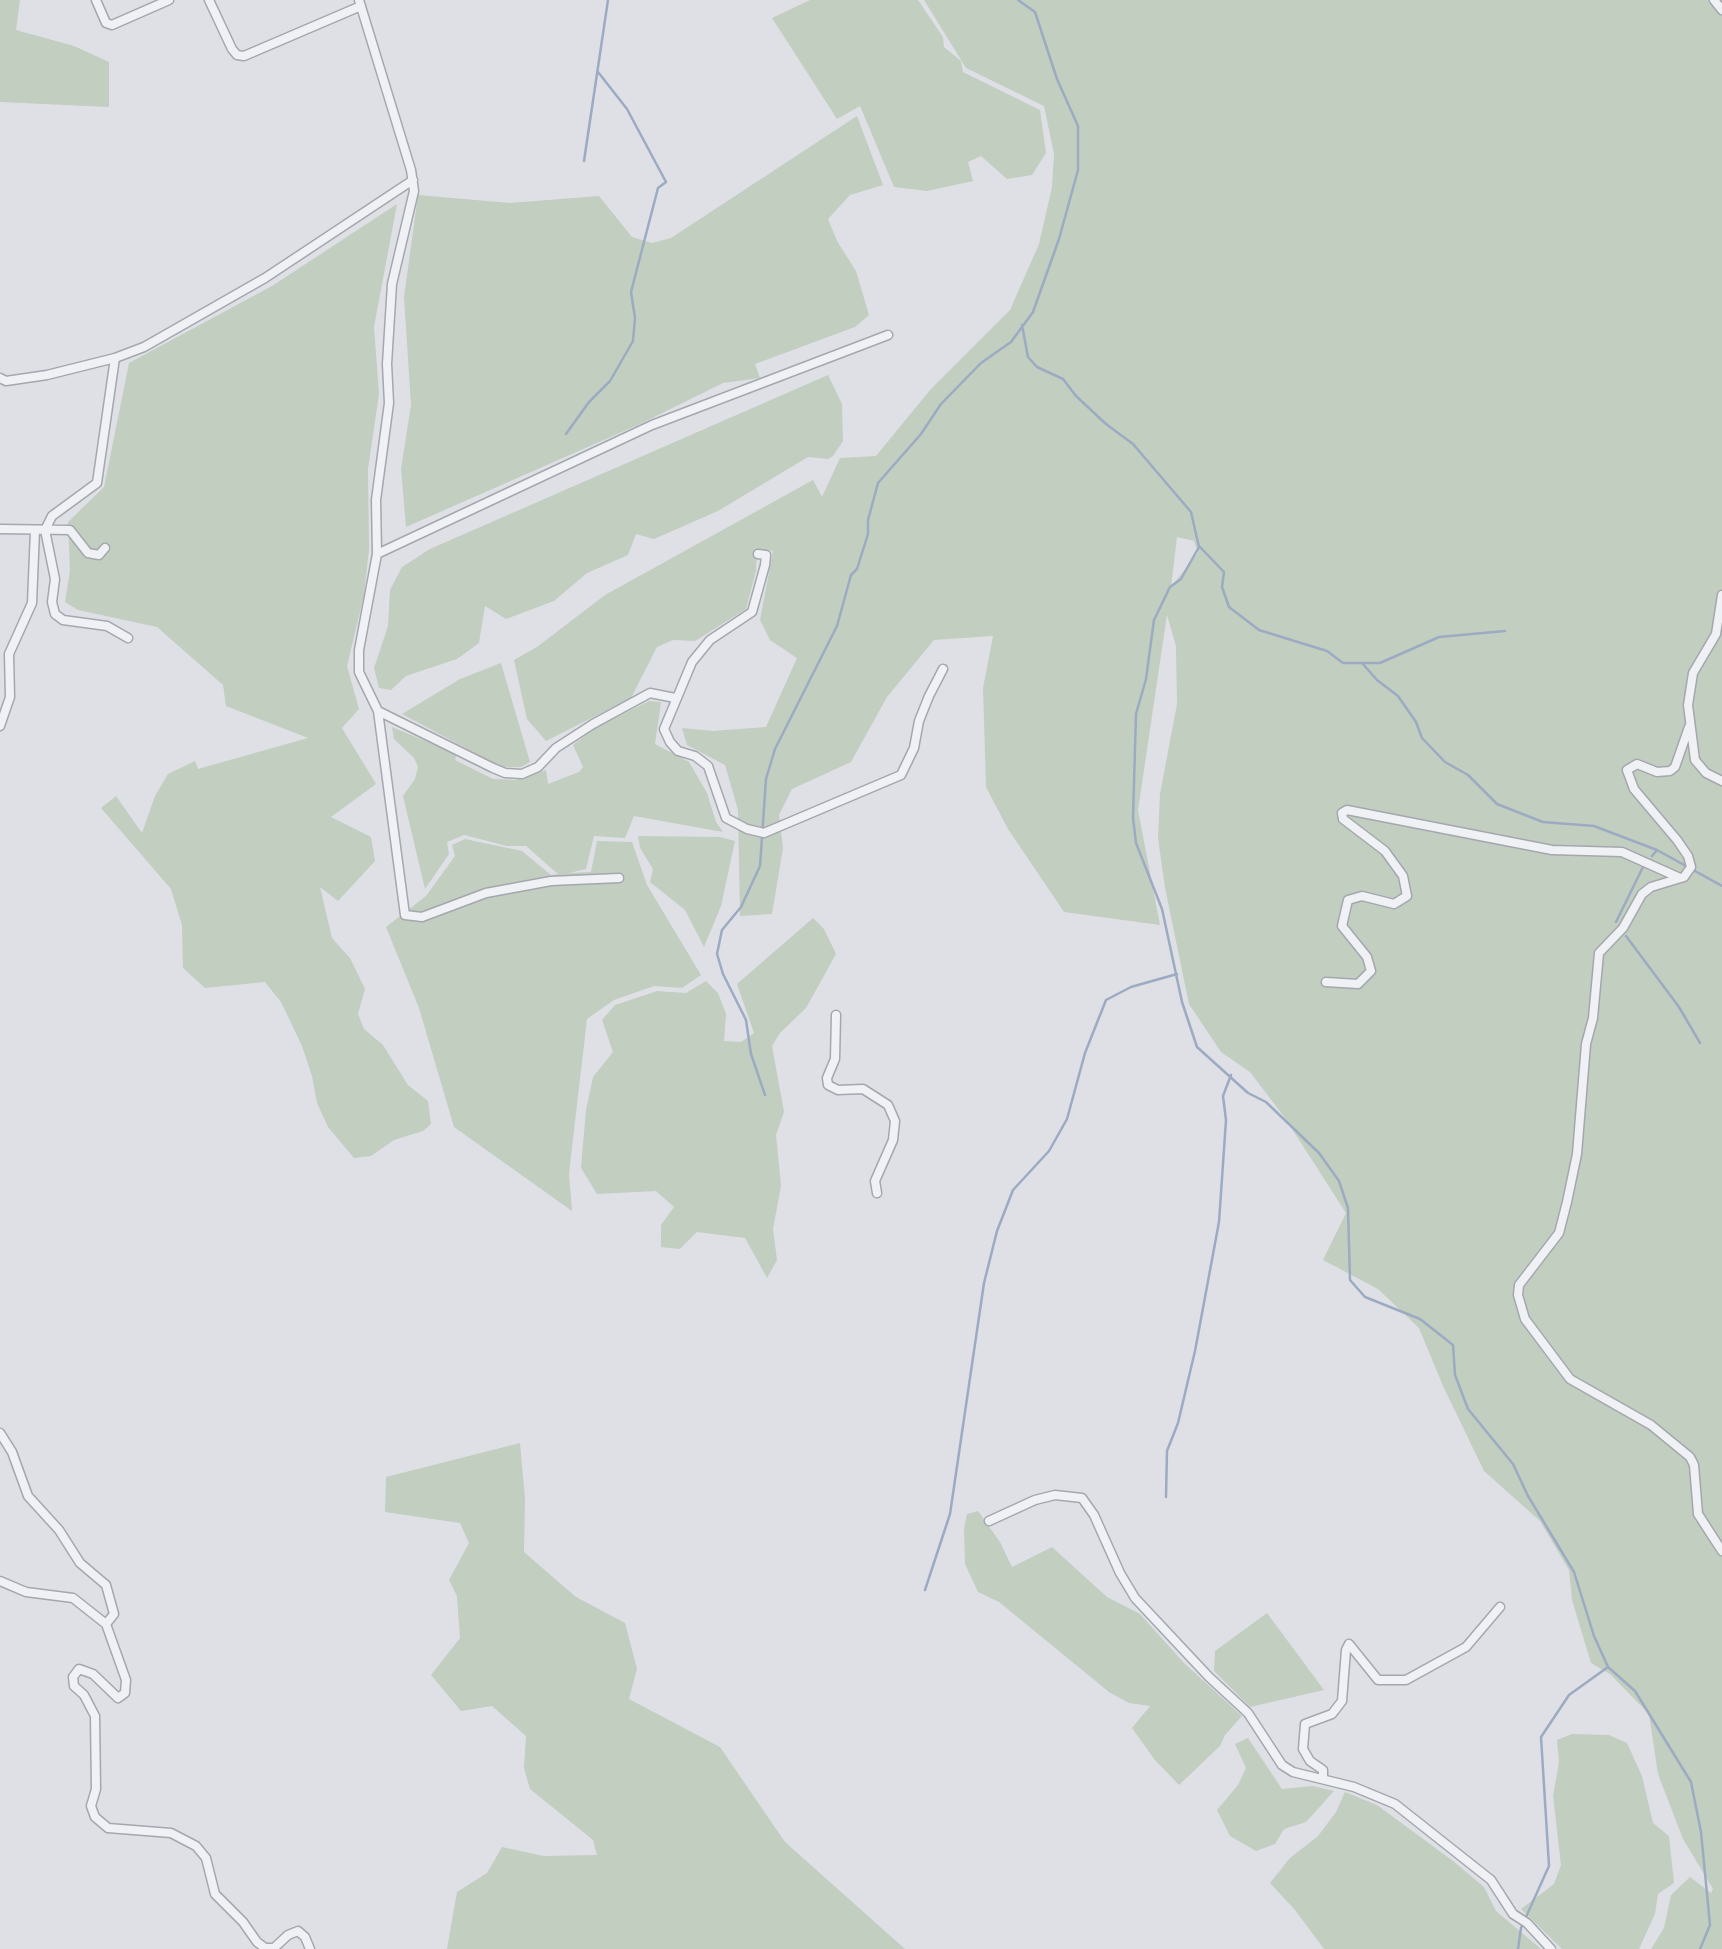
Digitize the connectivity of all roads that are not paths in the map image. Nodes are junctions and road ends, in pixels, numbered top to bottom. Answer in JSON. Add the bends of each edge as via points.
{"nodes":[{"id":1,"x":96,"y":0,"type":"edge"},
{"id":2,"x":169,"y":0,"type":"edge"},
{"id":3,"x":209,"y":0,"type":"edge"},
{"id":4,"x":1714,"y":0,"type":"edge"},
{"id":5,"x":360,"y":3,"type":"edge"},
{"id":6,"x":1722,"y":10,"type":"edge"},
{"id":7,"x":413,"y":180,"type":"junction"},
{"id":8,"x":888,"y":335,"type":"dead end"},
{"id":9,"x":115,"y":358,"type":"junction"},
{"id":10,"x":0,"y":378,"type":"edge"},
{"id":11,"x":0,"y":529,"type":"edge"},
{"id":12,"x":35,"y":530,"type":"junction"},
{"id":13,"x":45,"y":530,"type":"junction"},
{"id":14,"x":105,"y":548,"type":"dead end"},
{"id":15,"x":377,"y":554,"type":"junction"},
{"id":16,"x":758,"y":554,"type":"dead end"},
{"id":17,"x":1722,"y":595,"type":"edge"},
{"id":18,"x":128,"y":638,"type":"dead end"},
{"id":19,"x":943,"y":669,"type":"dead end"},
{"id":20,"x":675,"y":698,"type":"junction"},
{"id":21,"x":378,"y":711,"type":"junction"},
{"id":22,"x":0,"y":726,"type":"edge"},
{"id":23,"x":1689,"y":727,"type":"junction"},
{"id":24,"x":1722,"y":781,"type":"edge"},
{"id":25,"x":619,"y":878,"type":"dead end"},
{"id":26,"x":1680,"y":878,"type":"junction"},
{"id":27,"x":1326,"y":982,"type":"dead end"},
{"id":28,"x":836,"y":1015,"type":"dead end"},
{"id":29,"x":877,"y":1193,"type":"dead end"},
{"id":30,"x":0,"y":1433,"type":"edge"},
{"id":31,"x":989,"y":1521,"type":"dead end"},
{"id":32,"x":1722,"y":1551,"type":"edge"},
{"id":33,"x":0,"y":1581,"type":"edge"},
{"id":34,"x":1500,"y":1607,"type":"dead end"},
{"id":35,"x":106,"y":1625,"type":"junction"},
{"id":36,"x":1323,"y":1779,"type":"junction"},
{"id":37,"x":310,"y":1949,"type":"edge"},
{"id":38,"x":1551,"y":1949,"type":"edge"}],
"edges":[{"from":1,"to":2,"type":"street","via":[[106,23],[112,25]]},
{"from":3,"to":5,"type":"street","via":[[232,49],[244,56]]},
{"from":4,"to":6,"type":"street"},
{"from":5,"to":7,"type":"street"},
{"from":7,"to":9,"type":"street","via":[[265,278],[154,342]]},
{"from":7,"to":15,"type":"street","via":[[392,285],[389,403],[376,500]]},
{"from":8,"to":15,"type":"street","via":[[652,425]]},
{"from":9,"to":10,"type":"street","via":[[47,375]]},
{"from":9,"to":13,"type":"street","via":[[97,483],[52,516]]},
{"from":11,"to":12,"type":"street"},
{"from":12,"to":13,"type":"street"},
{"from":12,"to":22,"type":"street","via":[[32,603],[9,653],[10,697]]},
{"from":13,"to":14,"type":"street","via":[[70,530],[93,555]]},
{"from":13,"to":18,"type":"street","via":[[55,579],[55,614],[63,620],[107,626]]},
{"from":15,"to":21,"type":"street","via":[[359,673]]},
{"from":16,"to":20,"type":"street","via":[[766,555],[765,565],[752,612],[705,645],[685,673]]},
{"from":17,"to":23,"type":"street","via":[[1716,634],[1693,673]]},
{"from":19,"to":20,"type":"street","via":[[919,720],[914,748],[901,775],[764,833],[726,818],[708,766],[670,742],[664,729]]},
{"from":20,"to":21,"type":"street","via":[[650,693],[593,724],[522,774],[493,768]]},
{"from":21,"to":25,"type":"street","via":[[405,915],[422,917],[486,893],[551,881]]},
{"from":23,"to":24,"type":"street","via":[[1695,760],[1706,773]]},
{"from":23,"to":26,"type":"street","via":[[1670,771],[1657,772],[1637,764],[1627,770],[1633,789],[1688,856],[1690,867]]},
{"from":26,"to":27,"type":"street","via":[[1622,852],[1552,850],[1348,810],[1342,813],[1343,820],[1385,851],[1403,876],[1408,895],[1394,904],[1362,896],[1348,900],[1342,926],[1367,957],[1371,971],[1358,984]]},
{"from":26,"to":32,"type":"street","via":[[1642,894],[1623,928],[1599,953],[1577,1154],[1567,1202],[1559,1233],[1519,1285],[1518,1295],[1525,1319],[1570,1379],[1651,1425],[1690,1457],[1698,1514]]},
{"from":28,"to":29,"type":"street","via":[[835,1059],[828,1085],[838,1090],[863,1089],[888,1105],[895,1121],[893,1140],[876,1181]]},
{"from":30,"to":35,"type":"street","via":[[28,1496],[59,1530],[80,1563],[106,1585],[114,1614]]},
{"from":31,"to":36,"type":"street","via":[[1055,1495],[1082,1498],[1135,1598],[1248,1713],[1282,1765]]},
{"from":33,"to":35,"type":"street","via":[[26,1591],[73,1598]]},
{"from":34,"to":36,"type":"street","via":[[1466,1647],[1406,1681],[1378,1680],[1349,1644],[1342,1701],[1332,1714],[1305,1724],[1303,1749],[1323,1770]]},
{"from":35,"to":37,"type":"street","via":[[126,1680],[125,1693],[118,1698],[93,1674],[79,1669],[73,1677],[74,1686],[95,1716],[96,1789],[91,1806],[95,1816],[108,1828],[171,1833],[196,1846],[206,1858],[215,1894],[257,1942],[274,1948],[298,1931]]},
{"from":36,"to":38,"type":"street","via":[[1395,1804],[1491,1880],[1513,1914]]}]}
